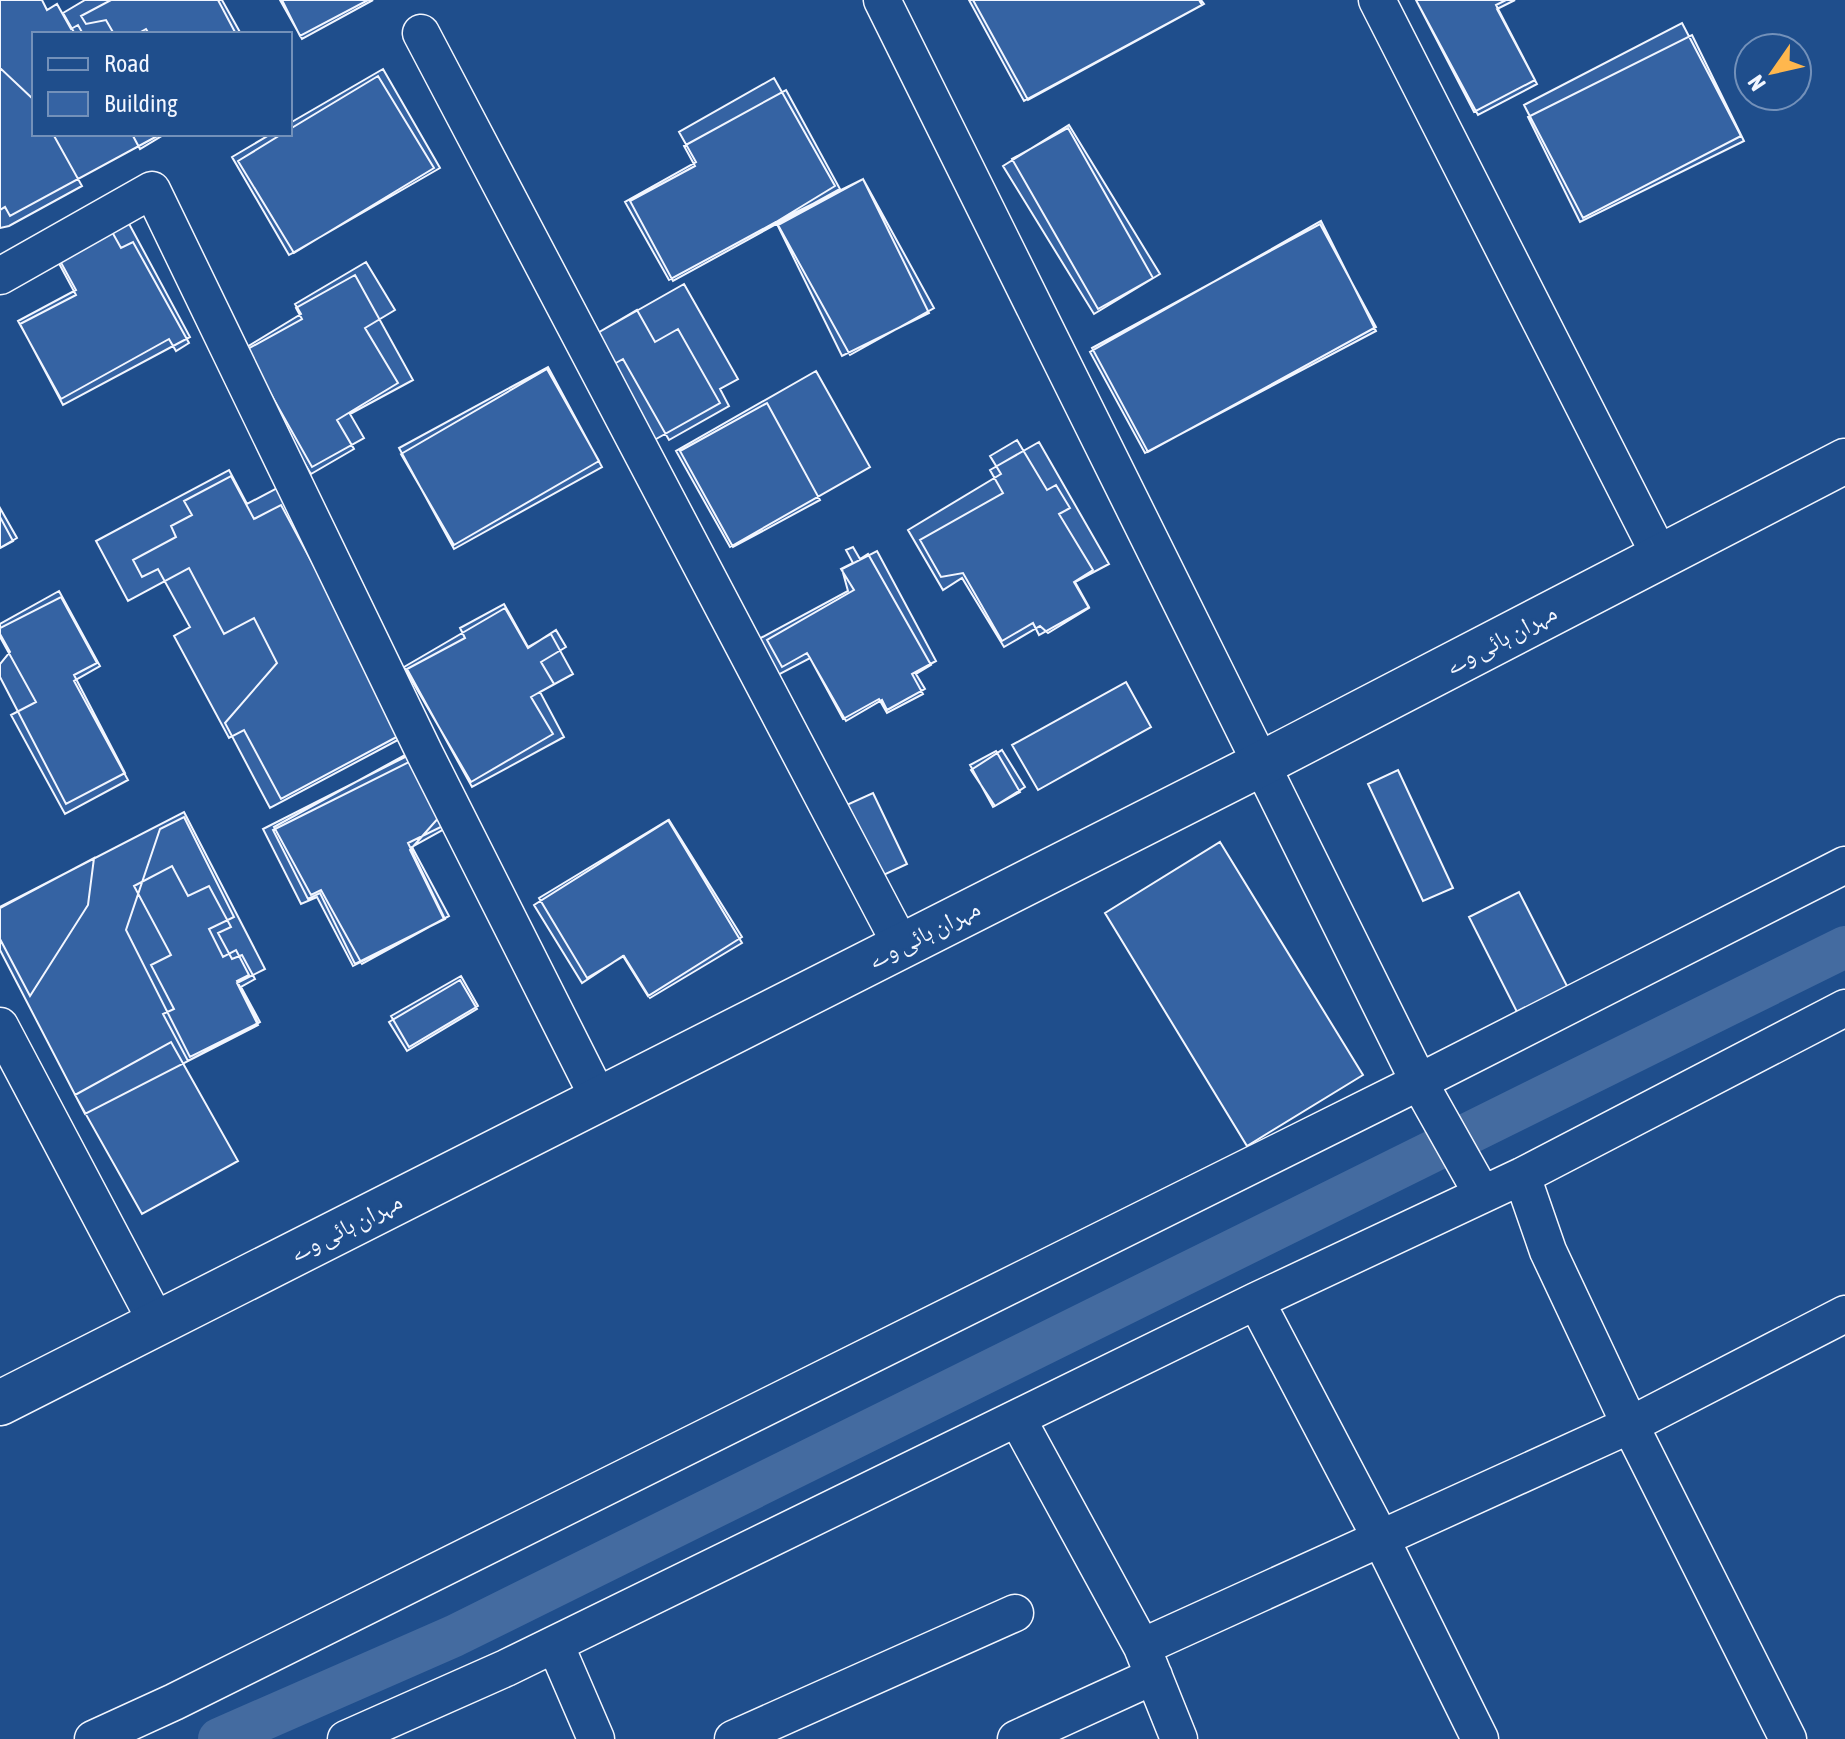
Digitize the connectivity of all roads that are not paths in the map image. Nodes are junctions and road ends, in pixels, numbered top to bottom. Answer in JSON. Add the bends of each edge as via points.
{"nodes":[{"id":1,"x":882,"y":0,"type":"edge"},
{"id":2,"x":1377,"y":0,"type":"edge"},
{"id":3,"x":421,"y":33,"type":"dead end"},
{"id":4,"x":0,"y":276,"type":"edge"},
{"id":5,"x":1845,"y":461,"type":"edge"},
{"id":6,"x":1660,"y":556,"type":"junction"},
{"id":7,"x":1263,"y":763,"type":"junction"},
{"id":8,"x":1845,"y":865,"type":"edge"},
{"id":9,"x":901,"y":945,"type":"junction"},
{"id":10,"x":1845,"y":1008,"type":"edge"},
{"id":11,"x":0,"y":1026,"type":"edge"},
{"id":12,"x":1419,"y":1082,"type":"junction"},
{"id":13,"x":599,"y":1099,"type":"junction"},
{"id":14,"x":1522,"y":1176,"type":"junction"},
{"id":15,"x":1477,"y":1184,"type":"junction"},
{"id":16,"x":1256,"y":1301,"type":"junction"},
{"id":17,"x":1845,"y":1314,"type":"edge"},
{"id":18,"x":157,"y":1323,"type":"junction"},
{"id":19,"x":0,"y":1403,"type":"edge"},
{"id":20,"x":1017,"y":1418,"type":"junction"},
{"id":21,"x":1630,"y":1425,"type":"junction"},
{"id":22,"x":1380,"y":1537,"type":"junction"},
{"id":23,"x":1015,"y":1613,"type":"dead end"},
{"id":24,"x":555,"y":1644,"type":"junction"},
{"id":25,"x":1148,"y":1662,"type":"junction"},
{"id":26,"x":93,"y":1739,"type":"edge"},
{"id":27,"x":346,"y":1739,"type":"edge"},
{"id":28,"x":596,"y":1739,"type":"edge"},
{"id":29,"x":733,"y":1739,"type":"edge"},
{"id":30,"x":1016,"y":1739,"type":"edge"},
{"id":31,"x":1179,"y":1739,"type":"edge"},
{"id":32,"x":1480,"y":1739,"type":"edge"},
{"id":33,"x":1788,"y":1739,"type":"edge"}],
"edges":[{"from":1,"to":7,"type":"street"},
{"from":2,"to":6,"type":"street"},
{"from":3,"to":9,"type":"street"},
{"from":4,"to":13,"type":"street","via":[[152,190]]},
{"from":5,"to":6,"type":"main road","name":"مہران ہائی وے"},
{"from":6,"to":7,"type":"main road","name":"مہران ہائی وے"},
{"from":7,"to":9,"type":"main road","name":"مہران ہائی وے"},
{"from":7,"to":12,"type":"street"},
{"from":8,"to":12,"type":"street"},
{"from":9,"to":13,"type":"main road","name":"مہران ہائی وے"},
{"from":10,"to":14,"type":"street"},
{"from":11,"to":18,"type":"street"},
{"from":12,"to":15,"type":"street"},
{"from":12,"to":26,"type":"street"},
{"from":13,"to":18,"type":"main road","name":"مہران ہائی وے"},
{"from":14,"to":15,"type":"street"},
{"from":14,"to":21,"type":"street","via":[[1548,1251]]},
{"from":15,"to":16,"type":"street"},
{"from":16,"to":20,"type":"street"},
{"from":16,"to":22,"type":"street"},
{"from":17,"to":21,"type":"street"},
{"from":18,"to":19,"type":"main road","name":"مہران ہائی وے"},
{"from":20,"to":24,"type":"street"},
{"from":20,"to":25,"type":"street"},
{"from":21,"to":22,"type":"street"},
{"from":21,"to":33,"type":"street"},
{"from":22,"to":25,"type":"street"},
{"from":22,"to":32,"type":"street"},
{"from":23,"to":29,"type":"street"},
{"from":24,"to":27,"type":"street"},
{"from":24,"to":28,"type":"street"},
{"from":25,"to":30,"type":"street"},
{"from":25,"to":31,"type":"street"}]}
